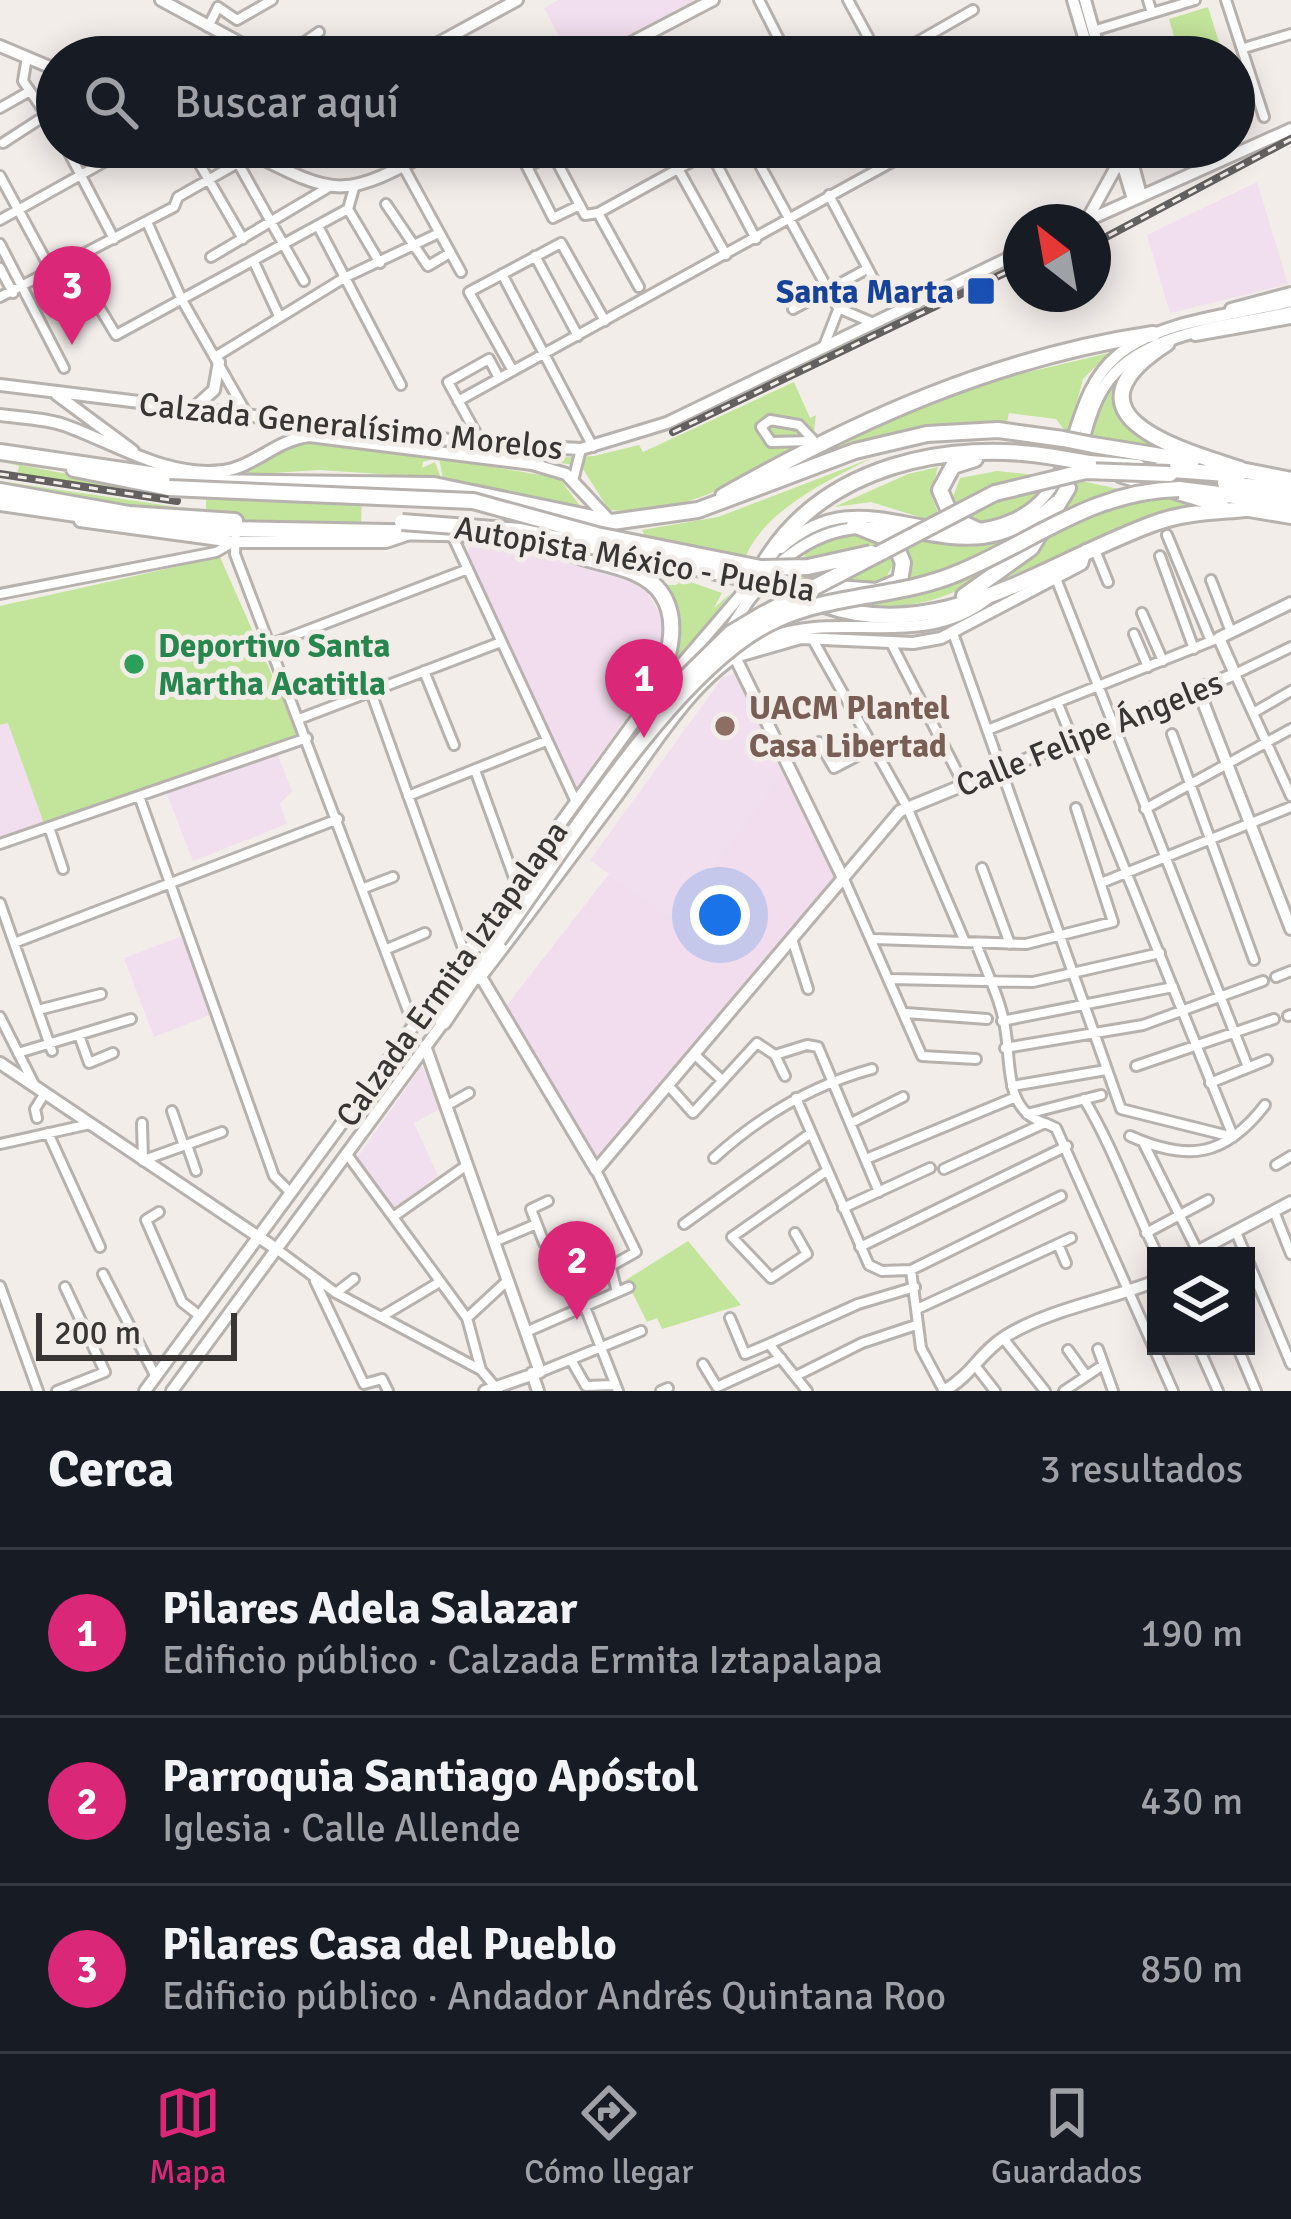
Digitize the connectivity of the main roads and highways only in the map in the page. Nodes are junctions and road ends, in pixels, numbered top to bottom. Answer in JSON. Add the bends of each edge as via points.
{"nodes":[{"id":1,"x":902,"y":439,"type":"junction"},
{"id":2,"x":1004,"y":449,"type":"junction"},
{"id":3,"x":0,"y":452,"type":"edge"},
{"id":4,"x":30,"y":456,"type":"junction"},
{"id":5,"x":1053,"y":461,"type":"junction"},
{"id":6,"x":1087,"y":467,"type":"junction"},
{"id":7,"x":1240,"y":469,"type":"junction"},
{"id":8,"x":1291,"y":480,"type":"edge"},
{"id":9,"x":1268,"y":482,"type":"junction"},
{"id":10,"x":1068,"y":488,"type":"road end"},
{"id":11,"x":0,"y":491,"type":"edge"},
{"id":12,"x":1291,"y":492,"type":"edge"},
{"id":13,"x":1291,"y":502,"type":"edge"},
{"id":14,"x":0,"y":505,"type":"edge"},
{"id":15,"x":545,"y":509,"type":"junction"},
{"id":16,"x":1246,"y":509,"type":"junction"},
{"id":17,"x":698,"y":510,"type":"junction"},
{"id":18,"x":1291,"y":517,"type":"edge"},
{"id":19,"x":630,"y":521,"type":"junction"},
{"id":20,"x":854,"y":525,"type":"road end"},
{"id":21,"x":980,"y":531,"type":"road end"},
{"id":22,"x":641,"y":541,"type":"junction"},
{"id":23,"x":904,"y":543,"type":"junction"},
{"id":24,"x":556,"y":546,"type":"junction"},
{"id":25,"x":585,"y":547,"type":"junction"},
{"id":26,"x":769,"y":565,"type":"junction"},
{"id":27,"x":882,"y":593,"type":"junction"},
{"id":28,"x":649,"y":703,"type":"road end"},
{"id":29,"x":465,"y":955,"type":"road end"},
{"id":30,"x":443,"y":1022,"type":"road end"}],
"edges":[{"from":1,"to":2,"type":"highway"},
{"from":1,"to":7,"type":"highway","bridge":true,"via":[[998,430]]},
{"from":1,"to":17,"type":"highway"},
{"from":2,"to":5,"type":"highway"},
{"from":2,"to":26,"type":"highway","via":[[936,455],[862,478],[792,526]]},
{"from":3,"to":4,"type":"highway"},
{"from":4,"to":15,"type":"highway","via":[[205,475],[434,485]]},
{"from":4,"to":26,"type":"highway","name":"Autopista México - Puebla","bridge":true,"via":[[169,488],[452,498],[597,535]]},
{"from":5,"to":6,"type":"highway","bridge":true},
{"from":5,"to":21,"type":"highway","via":[[987,458],[953,466],[941,482],[943,505],[959,524]]},
{"from":6,"to":9,"type":"highway"},
{"from":6,"to":9,"type":"highway","bridge":true},
{"from":6,"to":16,"type":"highway"},
{"from":6,"to":23,"type":"highway","bridge":true,"via":[[995,493]]},
{"from":7,"to":9,"type":"highway"},
{"from":7,"to":17,"type":"highway","via":[[1133,426],[1125,404],[1130,376],[1160,339],[957,382],[816,443]]},
{"from":8,"to":9,"type":"highway"},
{"from":9,"to":12,"type":"highway"},
{"from":10,"to":25,"type":"highway","via":[[1018,562],[980,589],[924,609],[872,610],[732,568]]},
{"from":11,"to":27,"type":"highway","name":"Autopista México - Puebla","bridge":true,"via":[[129,514],[488,526],[802,591]]},
{"from":13,"to":27,"type":"highway","name":"Autopista México - Puebla","bridge":true,"via":[[1178,489],[1097,502],[955,575]]},
{"from":14,"to":24,"type":"highway","via":[[235,536],[493,534]]},
{"from":15,"to":19,"type":"highway"},
{"from":15,"to":22,"type":"highway"},
{"from":16,"to":18,"type":"highway"},
{"from":16,"to":25,"type":"highway","name":"Calzada Ermita Iztapalapa","via":[[1181,515],[941,613],[877,619],[736,574]]},
{"from":17,"to":19,"type":"highway"},
{"from":19,"to":22,"type":"highway"},
{"from":20,"to":22,"type":"highway","via":[[898,545],[904,568],[895,586],[826,590]]},
{"from":23,"to":26,"type":"highway","name":"Autopista México - Puebla","bridge":true,"via":[[842,561]]},
{"from":23,"to":29,"type":"highway","bridge":true,"via":[[712,649],[516,904]]},
{"from":24,"to":25,"type":"highway"},
{"from":24,"to":28,"type":"highway","via":[[634,572],[660,596],[672,652]]},
{"from":27,"to":30,"type":"highway","bridge":true,"via":[[788,614],[724,653],[671,705]]}]}
